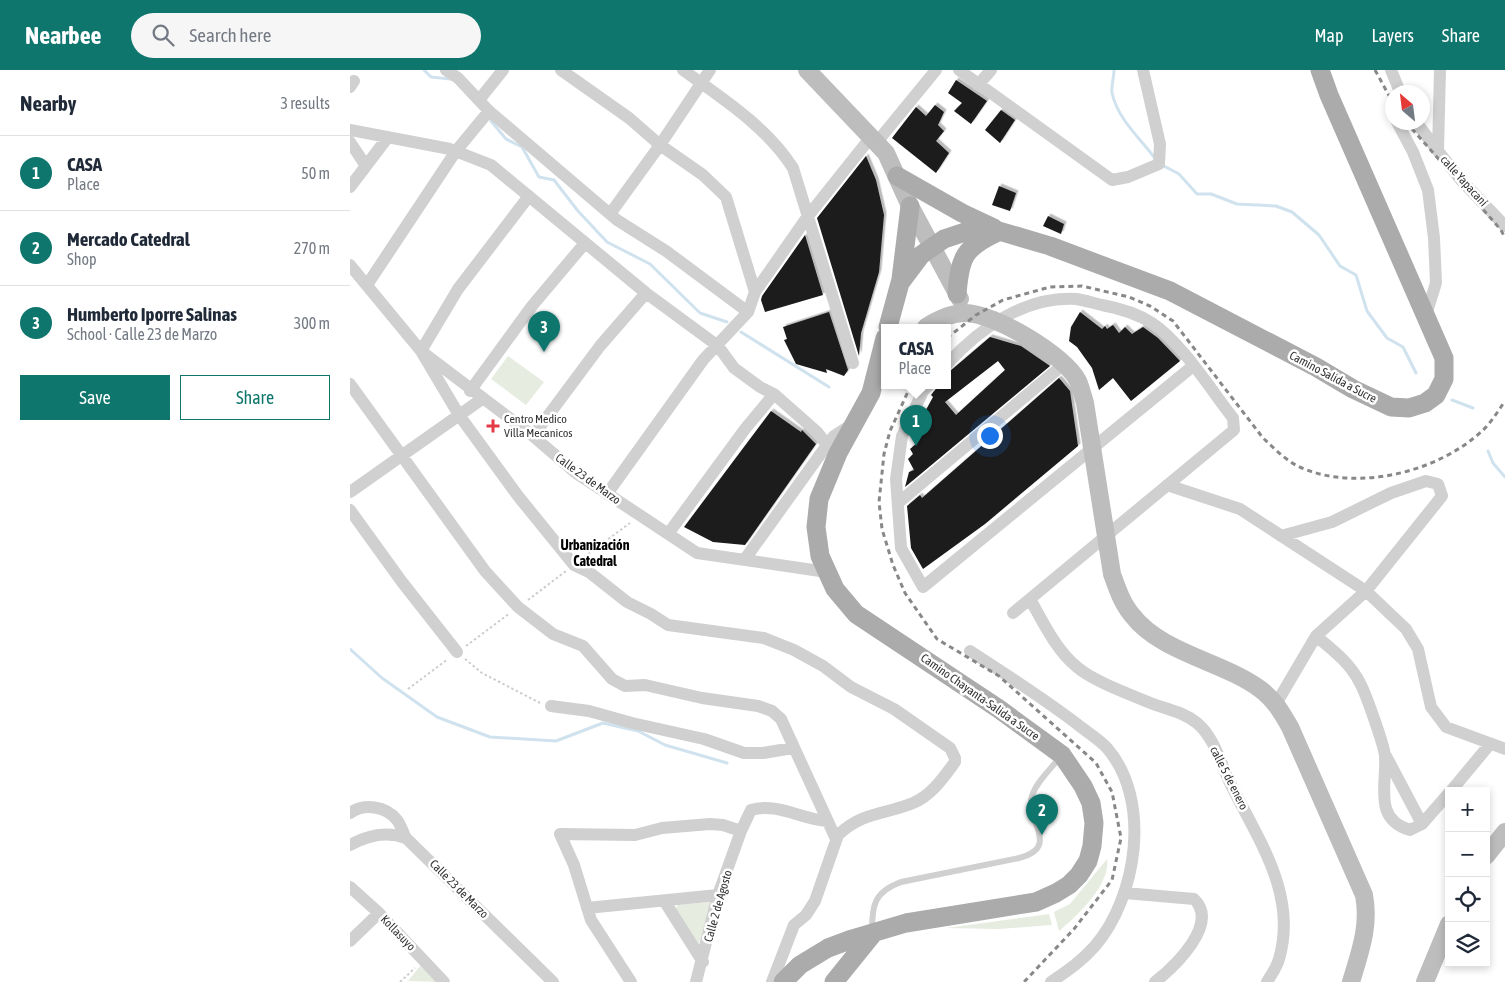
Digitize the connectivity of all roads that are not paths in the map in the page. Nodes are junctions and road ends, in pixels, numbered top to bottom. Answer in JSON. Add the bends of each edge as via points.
{"nodes":[{"id":1,"x":446,"y":70,"type":"edge"},
{"id":2,"x":503,"y":70,"type":"edge"},
{"id":3,"x":561,"y":70,"type":"edge"},
{"id":4,"x":683,"y":70,"type":"edge"},
{"id":5,"x":710,"y":70,"type":"edge"},
{"id":6,"x":807,"y":70,"type":"edge"},
{"id":7,"x":936,"y":70,"type":"edge"},
{"id":8,"x":959,"y":70,"type":"edge"},
{"id":9,"x":991,"y":70,"type":"edge"},
{"id":10,"x":1143,"y":70,"type":"edge"},
{"id":11,"x":1320,"y":70,"type":"edge"},
{"id":12,"x":1391,"y":70,"type":"edge"},
{"id":13,"x":1440,"y":70,"type":"edge"},
{"id":14,"x":700,"y":82,"type":"junction"},
{"id":15,"x":978,"y":84,"type":"junction"},
{"id":16,"x":1397,"y":85,"type":"edge"},
{"id":17,"x":479,"y":100,"type":"junction"},
{"id":18,"x":489,"y":111,"type":"junction"},
{"id":19,"x":350,"y":130,"type":"edge"},
{"id":20,"x":1401,"y":130,"type":"edge"},
{"id":21,"x":1422,"y":130,"type":"edge"},
{"id":22,"x":388,"y":137,"type":"junction"},
{"id":23,"x":874,"y":140,"type":"junction"},
{"id":24,"x":350,"y":142,"type":"edge"},
{"id":25,"x":660,"y":145,"type":"junction"},
{"id":26,"x":456,"y":151,"type":"junction"},
{"id":27,"x":1438,"y":151,"type":"junction"},
{"id":28,"x":366,"y":166,"type":"junction"},
{"id":29,"x":898,"y":176,"type":"junction"},
{"id":30,"x":350,"y":187,"type":"edge"},
{"id":31,"x":529,"y":196,"type":"junction"},
{"id":32,"x":910,"y":206,"type":"junction"},
{"id":33,"x":610,"y":214,"type":"junction"},
{"id":34,"x":808,"y":216,"type":"junction"},
{"id":35,"x":1505,"y":226,"type":"edge"},
{"id":36,"x":999,"y":231,"type":"junction"},
{"id":37,"x":584,"y":243,"type":"junction"},
{"id":38,"x":931,"y":247,"type":"junction"},
{"id":39,"x":350,"y":265,"type":"edge"},
{"id":40,"x":900,"y":283,"type":"junction"},
{"id":41,"x":367,"y":285,"type":"junction"},
{"id":42,"x":755,"y":292,"type":"junction"},
{"id":43,"x":646,"y":293,"type":"junction"},
{"id":44,"x":957,"y":294,"type":"junction"},
{"id":45,"x":748,"y":312,"type":"junction"},
{"id":46,"x":967,"y":313,"type":"junction"},
{"id":47,"x":1426,"y":315,"type":"junction"},
{"id":48,"x":996,"y":322,"type":"junction"},
{"id":49,"x":889,"y":324,"type":"edge"},
{"id":50,"x":932,"y":324,"type":"edge"},
{"id":51,"x":718,"y":346,"type":"junction"},
{"id":52,"x":421,"y":352,"type":"junction"},
{"id":53,"x":881,"y":355,"type":"edge"},
{"id":54,"x":951,"y":360,"type":"edge"},
{"id":55,"x":853,"y":363,"type":"dead end"},
{"id":56,"x":1064,"y":364,"type":"junction"},
{"id":57,"x":1193,"y":366,"type":"junction"},
{"id":58,"x":881,"y":379,"type":"edge"},
{"id":59,"x":350,"y":384,"type":"edge"},
{"id":60,"x":925,"y":389,"type":"edge"},
{"id":61,"x":470,"y":391,"type":"junction"},
{"id":62,"x":872,"y":393,"type":"junction"},
{"id":63,"x":774,"y":394,"type":"junction"},
{"id":64,"x":482,"y":399,"type":"junction"},
{"id":65,"x":459,"y":415,"type":"junction"},
{"id":66,"x":855,"y":422,"type":"junction"},
{"id":67,"x":533,"y":436,"type":"junction"},
{"id":68,"x":827,"y":445,"type":"junction"},
{"id":69,"x":1092,"y":447,"type":"junction"},
{"id":70,"x":403,"y":455,"type":"junction"},
{"id":71,"x":1167,"y":486,"type":"junction"},
{"id":72,"x":350,"y":492,"type":"edge"},
{"id":73,"x":607,"y":494,"type":"junction"},
{"id":74,"x":898,"y":503,"type":"junction"},
{"id":75,"x":350,"y":510,"type":"edge"},
{"id":76,"x":668,"y":534,"type":"junction"},
{"id":77,"x":1281,"y":536,"type":"junction"},
{"id":78,"x":1106,"y":537,"type":"junction"},
{"id":79,"x":745,"y":560,"type":"junction"},
{"id":80,"x":827,"y":572,"type":"junction"},
{"id":81,"x":1366,"y":591,"type":"junction"},
{"id":82,"x":1030,"y":599,"type":"junction"},
{"id":83,"x":1013,"y":613,"type":"dead end"},
{"id":84,"x":1316,"y":636,"type":"junction"},
{"id":85,"x":970,"y":651,"type":"dead end"},
{"id":86,"x":457,"y":652,"type":"road end"},
{"id":87,"x":1276,"y":704,"type":"junction"},
{"id":88,"x":551,"y":706,"type":"road end"},
{"id":89,"x":1490,"y":744,"type":"junction"},
{"id":90,"x":793,"y":748,"type":"junction"},
{"id":91,"x":1505,"y":749,"type":"edge"},
{"id":92,"x":1385,"y":754,"type":"junction"},
{"id":93,"x":1062,"y":755,"type":"junction"},
{"id":94,"x":1454,"y":787,"type":"edge"},
{"id":95,"x":1445,"y":798,"type":"edge"},
{"id":96,"x":350,"y":813,"type":"edge"},
{"id":97,"x":826,"y":821,"type":"junction"},
{"id":98,"x":1422,"y":824,"type":"junction"},
{"id":99,"x":741,"y":831,"type":"junction"},
{"id":100,"x":1505,"y":832,"type":"edge"},
{"id":101,"x":406,"y":838,"type":"junction"},
{"id":102,"x":836,"y":839,"type":"junction"},
{"id":103,"x":350,"y":845,"type":"edge"},
{"id":104,"x":1490,"y":851,"type":"edge"},
{"id":105,"x":350,"y":887,"type":"edge"},
{"id":106,"x":1125,"y":893,"type":"junction"},
{"id":107,"x":718,"y":895,"type":"junction"},
{"id":108,"x":665,"y":902,"type":"junction"},
{"id":109,"x":587,"y":908,"type":"junction"},
{"id":110,"x":379,"y":913,"type":"junction"},
{"id":111,"x":1445,"y":934,"type":"edge"},
{"id":112,"x":872,"y":935,"type":"junction"},
{"id":113,"x":350,"y":941,"type":"edge"},
{"id":114,"x":703,"y":962,"type":"junction"},
{"id":115,"x":444,"y":982,"type":"edge"},
{"id":116,"x":553,"y":982,"type":"edge"},
{"id":117,"x":631,"y":982,"type":"edge"},
{"id":118,"x":696,"y":982,"type":"edge"},
{"id":119,"x":772,"y":982,"type":"edge"},
{"id":120,"x":783,"y":982,"type":"edge"},
{"id":121,"x":834,"y":982,"type":"edge"},
{"id":122,"x":1051,"y":982,"type":"edge"},
{"id":123,"x":1155,"y":982,"type":"edge"},
{"id":124,"x":1267,"y":982,"type":"edge"},
{"id":125,"x":1351,"y":982,"type":"edge"},
{"id":126,"x":1425,"y":982,"type":"edge"}],
"edges":[{"from":1,"to":17,"type":"street"},
{"from":2,"to":17,"type":"street"},
{"from":3,"to":25,"type":"street"},
{"from":4,"to":14,"type":"street"},
{"from":5,"to":14,"type":"street"},
{"from":6,"to":23,"type":"main road"},
{"from":7,"to":23,"type":"street"},
{"from":8,"to":15,"type":"street"},
{"from":9,"to":15,"type":"street"},
{"from":10,"to":15,"type":"street","via":[[1160,144],[1160,164],[1112,180]]},
{"from":11,"to":47,"type":"main road","name":"Camino Salida a Sucre","via":[[1328,95]]},
{"from":12,"to":16,"type":"street"},
{"from":13,"to":27,"type":"street","name":"calle Yapacaní"},
{"from":14,"to":25,"type":"street"},
{"from":14,"to":34,"type":"street","via":[[782,150],[794,168]]},
{"from":17,"to":18,"type":"street"},
{"from":18,"to":26,"type":"street"},
{"from":18,"to":33,"type":"street"},
{"from":19,"to":22,"type":"street"},
{"from":20,"to":47,"type":"street","via":[[1428,190],[1436,283]]},
{"from":21,"to":27,"type":"street"},
{"from":22,"to":26,"type":"street"},
{"from":22,"to":28,"type":"street"},
{"from":23,"to":29,"type":"main road"},
{"from":23,"to":34,"type":"street"},
{"from":24,"to":28,"type":"street"},
{"from":25,"to":33,"type":"street"},
{"from":25,"to":42,"type":"street","via":[[703,175],[726,197]]},
{"from":26,"to":31,"type":"street","via":[[491,165]]},
{"from":26,"to":41,"type":"street"},
{"from":27,"to":35,"type":"street","name":"calle Yapacaní"},
{"from":28,"to":30,"type":"street"},
{"from":29,"to":32,"type":"main road"},
{"from":29,"to":36,"type":"main road"},
{"from":31,"to":37,"type":"street"},
{"from":31,"to":52,"type":"street","via":[[458,290]]},
{"from":32,"to":38,"type":"main road"},
{"from":32,"to":40,"type":"main road"},
{"from":33,"to":45,"type":"street"},
{"from":34,"to":42,"type":"street"},
{"from":34,"to":55,"type":"street"},
{"from":36,"to":38,"type":"main road","name":"Camino Salida a Sucre","via":[[971,230]]},
{"from":36,"to":44,"type":"main road","via":[[970,248],[961,261]]},
{"from":36,"to":47,"type":"main road","name":"Camino Salida a Sucre","via":[[1050,246],[1170,291],[1391,407],[1409,408],[1425,403],[1436,395],[1444,378],[1444,358]]},
{"from":37,"to":43,"type":"street"},
{"from":37,"to":61,"type":"street","via":[[532,306]]},
{"from":38,"to":40,"type":"main road"},
{"from":38,"to":44,"type":"main road"},
{"from":39,"to":41,"type":"street","name":"Calle 23 de Marzo"},
{"from":40,"to":49,"type":"main road"},
{"from":41,"to":52,"type":"street","name":"Calle 23 de Marzo"},
{"from":42,"to":45,"type":"street"},
{"from":43,"to":51,"type":"street"},
{"from":43,"to":67,"type":"street","via":[[600,346]]},
{"from":44,"to":46,"type":"main road"},
{"from":45,"to":51,"type":"street"},
{"from":46,"to":48,"type":"main road"},
{"from":46,"to":50,"type":"main road"},
{"from":48,"to":54,"type":"street"},
{"from":48,"to":56,"type":"main road"},
{"from":48,"to":57,"type":"street","via":[[1017,309],[1041,301],[1076,299],[1117,308],[1151,322]]},
{"from":51,"to":63,"type":"street","via":[[734,368]]},
{"from":51,"to":73,"type":"street","via":[[703,360]]},
{"from":52,"to":61,"type":"street","name":"Calle 23 de Marzo"},
{"from":52,"to":65,"type":"street"},
{"from":53,"to":62,"type":"main road","name":"Camino Chayanta-Salida a Sucre"},
{"from":56,"to":69,"type":"main road","via":[[1078,381]]},
{"from":56,"to":74,"type":"street"},
{"from":57,"to":69,"type":"street"},
{"from":57,"to":71,"type":"street","via":[[1234,418],[1234,430]]},
{"from":58,"to":62,"type":"main road"},
{"from":59,"to":70,"type":"street"},
{"from":60,"to":74,"type":"street","via":[[902,436],[896,479]]},
{"from":61,"to":64,"type":"street","name":"Calle 23 de Marzo"},
{"from":62,"to":66,"type":"main road","name":"Camino Chayanta-Salida a Sucre"},
{"from":63,"to":68,"type":"street"},
{"from":63,"to":76,"type":"street"},
{"from":64,"to":65,"type":"street"},
{"from":64,"to":67,"type":"street","name":"Calle 23 de Marzo"},
{"from":65,"to":70,"type":"street"},
{"from":65,"to":102,"type":"street","via":[[574,565],[589,572],[627,602],[668,625],[764,638],[794,650],[851,687],[894,709],[950,748],[955,762],[926,796],[901,807],[870,814],[846,828]]},
{"from":66,"to":68,"type":"street","via":[[834,436]]},
{"from":66,"to":80,"type":"main road","name":"Camino Chayanta-Salida a Sucre","via":[[819,499],[816,533]]},
{"from":67,"to":73,"type":"street","name":"Calle 23 de Marzo","via":[[576,473]]},
{"from":68,"to":79,"type":"street"},
{"from":69,"to":74,"type":"street","via":[[924,587],[901,548]]},
{"from":69,"to":78,"type":"main road"},
{"from":70,"to":72,"type":"street"},
{"from":70,"to":90,"type":"street","via":[[485,571],[518,607],[553,634],[582,646],[612,679],[625,686],[646,685],[772,711],[781,719]]},
{"from":71,"to":77,"type":"street","via":[[1240,509]]},
{"from":71,"to":78,"type":"street"},
{"from":73,"to":76,"type":"street","name":"Calle 23 de Marzo"},
{"from":75,"to":86,"type":"street"},
{"from":76,"to":79,"type":"street","name":"Calle 23 de Marzo","via":[[697,553]]},
{"from":77,"to":81,"type":"street"},
{"from":77,"to":81,"type":"street","via":[[1332,522],[1391,492],[1426,481],[1438,484],[1442,496]]},
{"from":78,"to":82,"type":"street"},
{"from":78,"to":87,"type":"main road","via":[[1112,574],[1132,615],[1153,635],[1259,688]]},
{"from":79,"to":80,"type":"street","name":"Calle 23 de Marzo"},
{"from":80,"to":93,"type":"main road","name":"Camino Chayanta-Salida a Sucre","via":[[844,603],[856,614]]},
{"from":81,"to":84,"type":"street"},
{"from":81,"to":89,"type":"street","via":[[1406,629],[1418,649],[1430,707],[1446,727]]},
{"from":82,"to":83,"type":"street"},
{"from":82,"to":124,"type":"street","name":"calle 5 de enero","via":[[1051,636],[1078,667],[1126,692],[1181,712],[1198,724],[1215,747],[1231,786],[1268,857],[1283,899],[1284,922],[1279,959]]},
{"from":84,"to":87,"type":"street"},
{"from":84,"to":92,"type":"street","via":[[1345,660],[1361,684]]},
{"from":85,"to":106,"type":"street","via":[[1044,698],[1107,747],[1127,783],[1135,813]]},
{"from":87,"to":125,"type":"main road","via":[[1290,727],[1364,895],[1368,912],[1366,932]]},
{"from":88,"to":90,"type":"street","via":[[589,711],[704,739],[744,753]]},
{"from":89,"to":91,"type":"street"},
{"from":89,"to":94,"type":"street"},
{"from":90,"to":97,"type":"street"},
{"from":92,"to":98,"type":"street"},
{"from":92,"to":98,"type":"street","via":[[1383,793],[1388,814],[1398,826],[1410,830]]},
{"from":93,"to":112,"type":"lane","via":[[1032,796],[1031,806],[1040,838],[1036,850],[1024,856],[886,888],[872,913]]},
{"from":93,"to":112,"type":"main road","name":"Camino Chayanta-Salida a Sucre","via":[[1091,803],[1094,823],[1088,861],[1069,886],[1036,902],[906,923]]},
{"from":95,"to":98,"type":"street"},
{"from":96,"to":101,"type":"street","name":"Calle 23 de Marzo","via":[[369,806],[385,811],[397,820]]},
{"from":97,"to":99,"type":"street","name":"Calle 2 de Agosto","via":[[812,820],[774,807],[761,807],[751,810]]},
{"from":97,"to":102,"type":"street"},
{"from":99,"to":107,"type":"street","name":"Calle 2 de Agosto"},
{"from":99,"to":109,"type":"street","via":[[710,824],[662,828],[635,835],[560,834],[574,865]]},
{"from":100,"to":104,"type":"main road"},
{"from":101,"to":103,"type":"street","via":[[394,834],[375,835]]},
{"from":101,"to":116,"type":"street","name":"Calle 23 de Marzo"},
{"from":102,"to":119,"type":"street","via":[[815,901],[794,925]]},
{"from":105,"to":110,"type":"street","name":"Kollasuyo"},
{"from":106,"to":122,"type":"street","via":[[1096,946],[1078,964]]},
{"from":106,"to":123,"type":"street","via":[[1194,899],[1198,903],[1202,915],[1196,936],[1179,962]]},
{"from":107,"to":108,"type":"street"},
{"from":107,"to":114,"type":"street","name":"Calle 2 de Agosto"},
{"from":108,"to":109,"type":"street"},
{"from":108,"to":114,"type":"street"},
{"from":109,"to":117,"type":"street","via":[[591,920]]},
{"from":110,"to":113,"type":"street"},
{"from":110,"to":115,"type":"street","name":"Kollasuyo"},
{"from":111,"to":126,"type":"main road"},
{"from":112,"to":120,"type":"main road","name":"Camino Chayanta-Salida a Sucre","via":[[828,948],[800,966]]},
{"from":112,"to":121,"type":"main road"},
{"from":114,"to":118,"type":"street","name":"Calle 2 de Agosto"}]}
